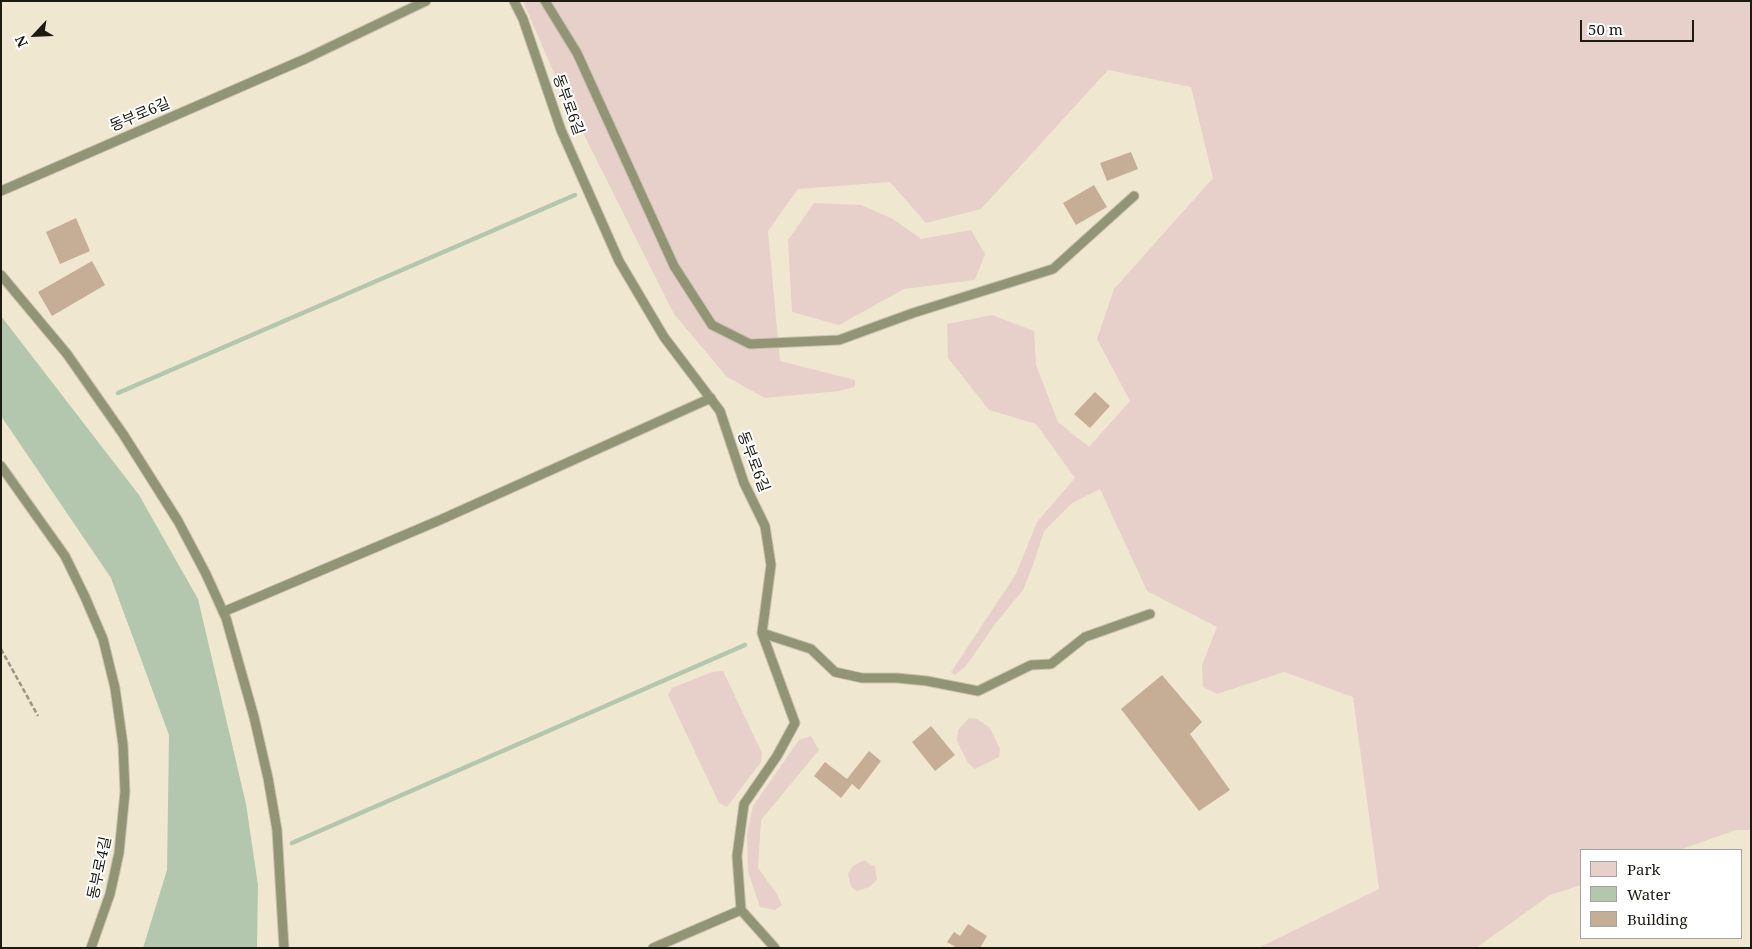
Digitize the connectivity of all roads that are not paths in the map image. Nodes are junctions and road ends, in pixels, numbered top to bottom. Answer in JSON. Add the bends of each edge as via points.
{"nodes":[{"id":1,"x":426,"y":1,"type":"edge"},
{"id":2,"x":514,"y":1,"type":"edge"},
{"id":3,"x":545,"y":1,"type":"edge"},
{"id":4,"x":1,"y":190,"type":"edge"},
{"id":5,"x":1134,"y":196,"type":"dead end"},
{"id":6,"x":1,"y":275,"type":"edge"},
{"id":7,"x":711,"y":398,"type":"junction"},
{"id":8,"x":1,"y":466,"type":"edge"},
{"id":9,"x":223,"y":612,"type":"junction"},
{"id":10,"x":1150,"y":614,"type":"dead end"},
{"id":11,"x":762,"y":633,"type":"junction"},
{"id":12,"x":741,"y":910,"type":"junction"},
{"id":13,"x":91,"y":948,"type":"edge"},
{"id":14,"x":284,"y":948,"type":"edge"},
{"id":15,"x":653,"y":948,"type":"edge"},
{"id":16,"x":775,"y":948,"type":"edge"}],
"edges":[{"from":1,"to":4,"type":"lane","name":"동부로6길","via":[[305,59]]},
{"from":2,"to":7,"type":"lane","name":"동부로6길","via":[[561,130],[618,261],[664,337]]},
{"from":3,"to":5,"type":"lane","via":[[577,53],[674,266],[712,325],[750,344],[839,340],[1053,269]]},
{"from":6,"to":9,"type":"lane","via":[[67,354],[123,434],[178,522]]},
{"from":7,"to":9,"type":"lane","via":[[440,520]]},
{"from":7,"to":11,"type":"lane","name":"동부로6길","via":[[720,411],[744,483],[766,526],[771,565]]},
{"from":8,"to":13,"type":"lane","name":"동부로4길","via":[[65,556],[103,639],[116,688],[125,792],[119,852],[110,894]]},
{"from":9,"to":14,"type":"lane","via":[[268,778],[277,830]]},
{"from":10,"to":11,"type":"lane","via":[[1085,637],[1051,664],[1031,665],[978,691],[927,681],[862,678],[835,672],[811,649]]},
{"from":11,"to":12,"type":"lane","name":"동부로6길","via":[[795,723],[744,804],[736,856]]},
{"from":12,"to":15,"type":"lane"},
{"from":12,"to":16,"type":"lane"}]}
